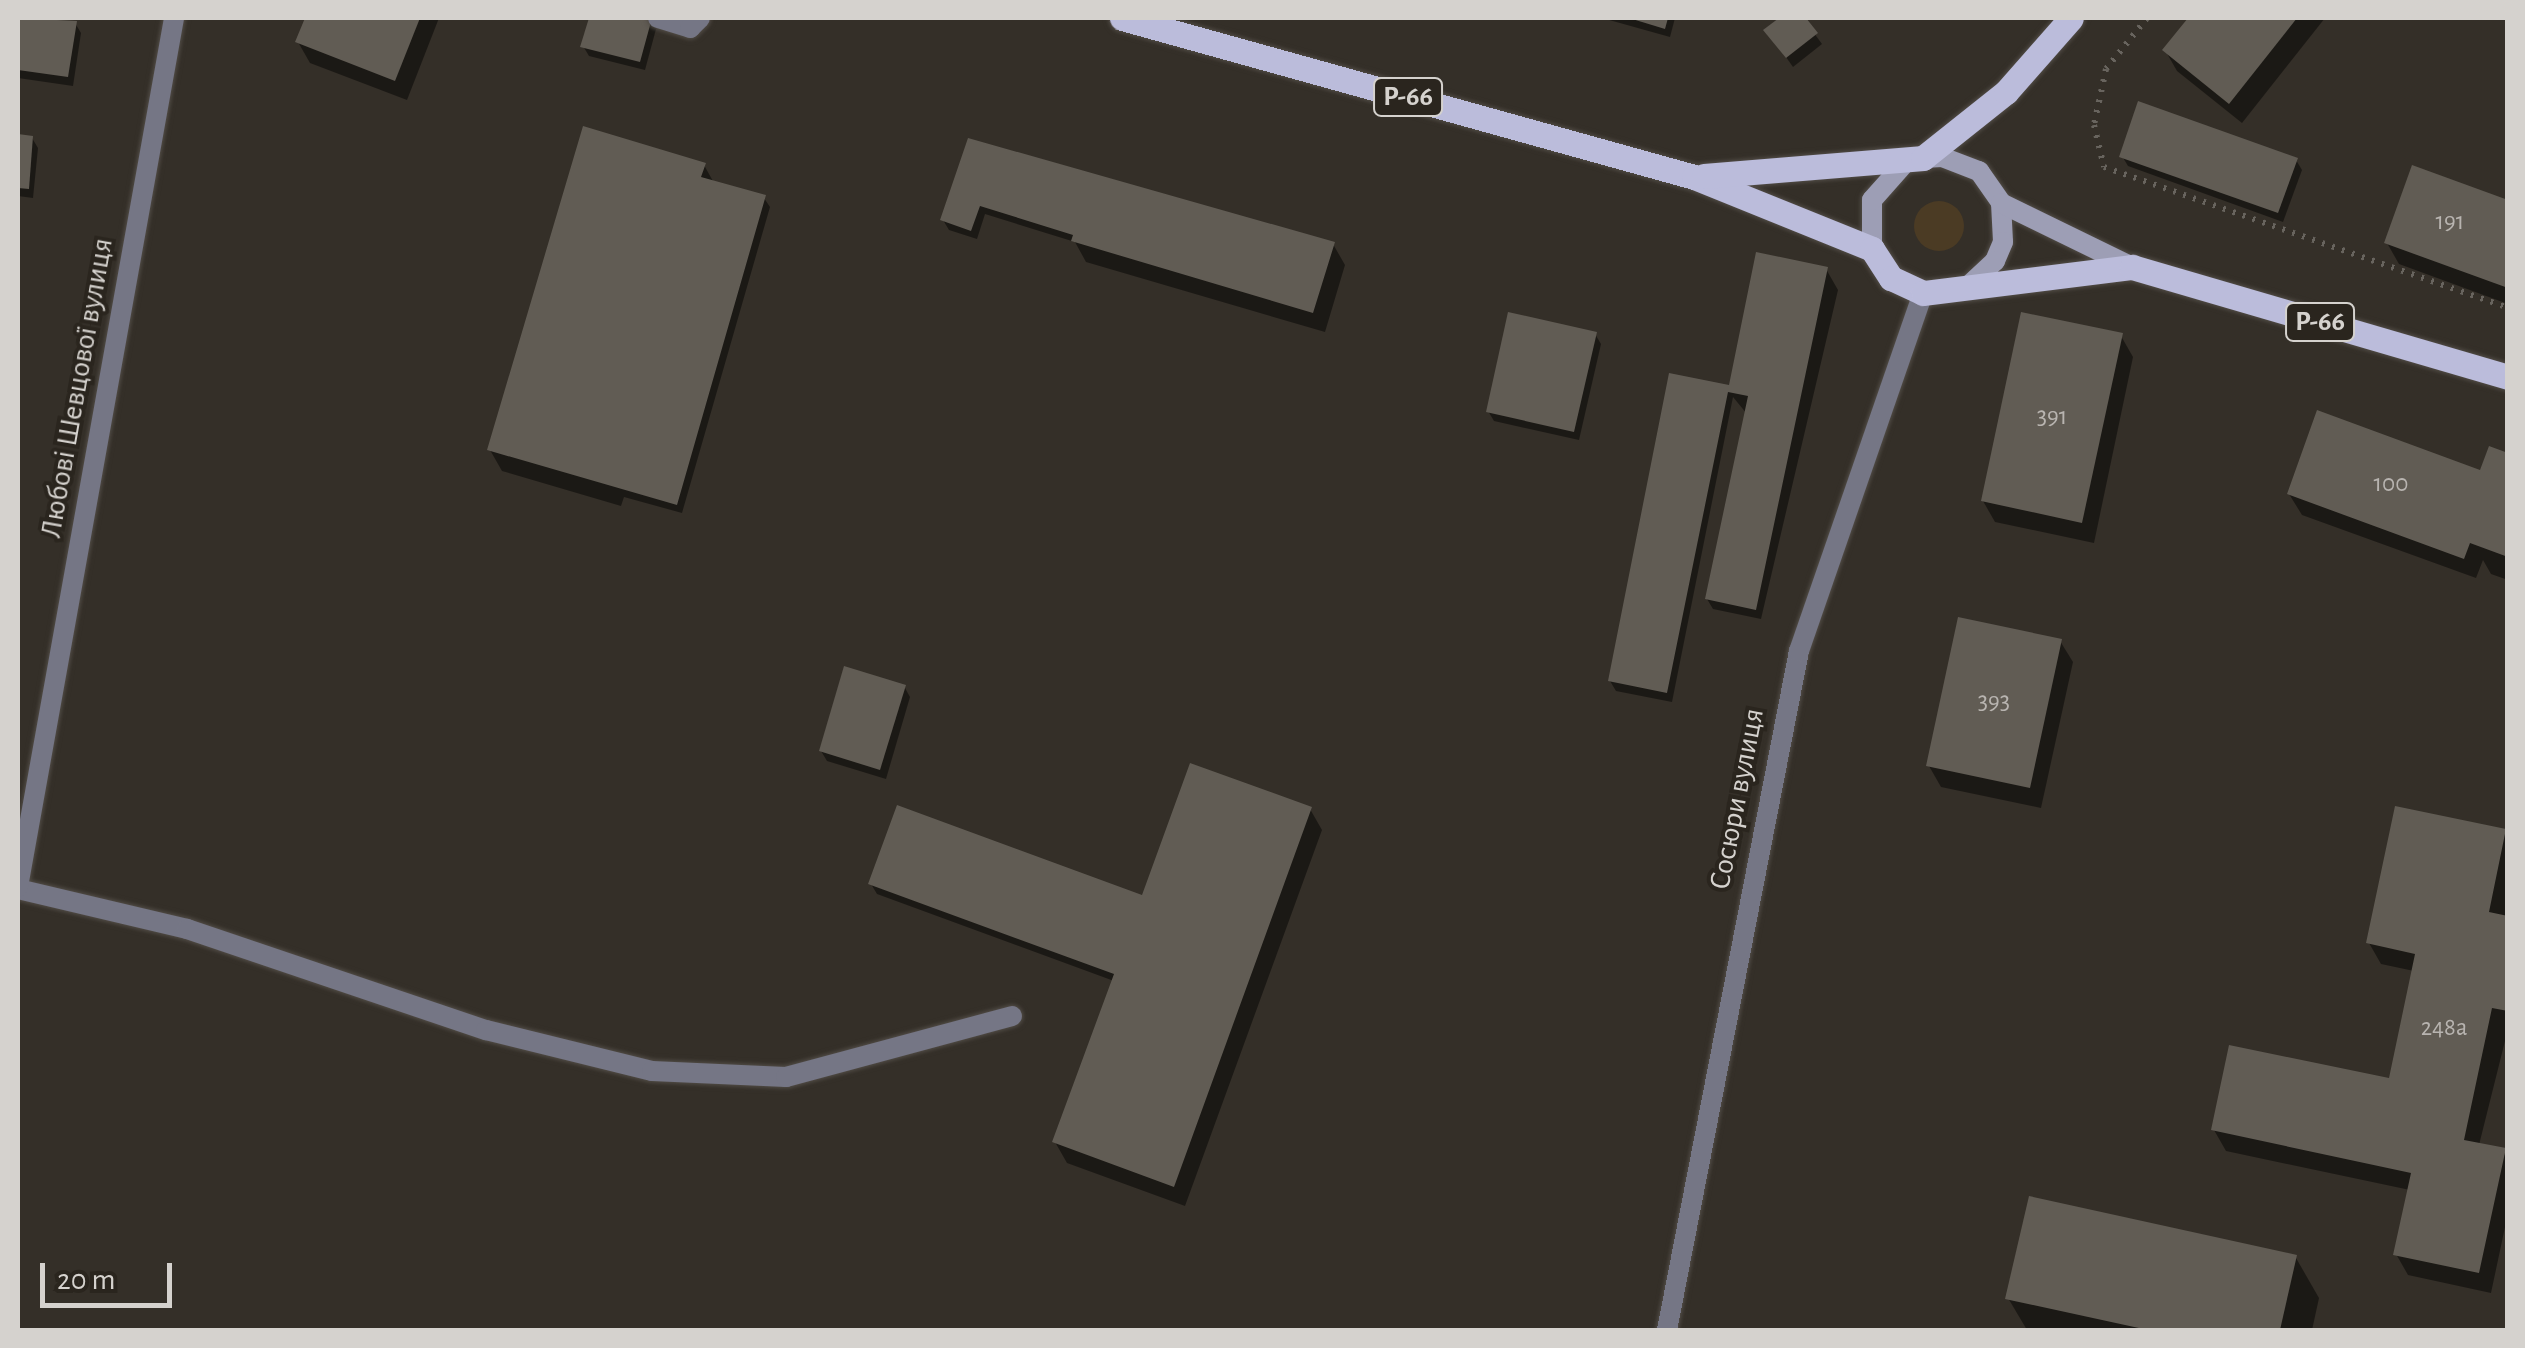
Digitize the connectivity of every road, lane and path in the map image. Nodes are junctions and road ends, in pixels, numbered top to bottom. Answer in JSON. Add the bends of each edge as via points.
{"nodes":[{"id":1,"x":174,"y":18,"type":"edge"},
{"id":2,"x":658,"y":18,"type":"edge"},
{"id":3,"x":700,"y":18,"type":"edge"},
{"id":4,"x":1122,"y":18,"type":"edge"},
{"id":5,"x":2071,"y":18,"type":"edge"},
{"id":6,"x":2148,"y":18,"type":"edge"},
{"id":7,"x":1914,"y":161,"type":"junction"},
{"id":8,"x":1694,"y":177,"type":"junction"},
{"id":9,"x":2001,"y":203,"type":"junction"},
{"id":10,"x":1872,"y":248,"type":"junction"},
{"id":11,"x":2132,"y":267,"type":"junction"},
{"id":12,"x":1935,"y":293,"type":"junction"},
{"id":13,"x":2508,"y":308,"type":"edge"},
{"id":14,"x":2508,"y":378,"type":"edge"},
{"id":15,"x":18,"y":888,"type":"edge"},
{"id":16,"x":1012,"y":1016,"type":"dead end"},
{"id":17,"x":1668,"y":1330,"type":"edge"}],
"edges":[{"from":1,"to":15,"type":"street","name":"Любові Шевцової вулиця"},
{"from":2,"to":3,"type":"street","via":[[690,28]]},
{"from":4,"to":8,"type":"main road","number":"Р-66"},
{"from":5,"to":7,"type":"main road","via":[[1979,118]]},
{"from":6,"to":13,"type":"path","via":[[2106,68],[2094,125],[2104,166]]},
{"from":7,"to":8,"type":"main road","number":"Р-66"},
{"from":7,"to":9,"type":"main road","via":[[1942,156],[1979,171]]},
{"from":7,"to":10,"type":"main road","via":[[1872,200]]},
{"from":8,"to":10,"type":"main road","number":"Р-66"},
{"from":9,"to":11,"type":"main road"},
{"from":9,"to":12,"type":"main road","via":[[2003,242],[1995,261],[1966,288]]},
{"from":10,"to":12,"type":"main road","number":"Р-66","via":[[1892,278]]},
{"from":11,"to":12,"type":"main road","number":"Р-66"},
{"from":11,"to":14,"type":"main road","number":"Р-66"},
{"from":12,"to":17,"type":"street","name":"Сосюри вулиця","via":[[1799,651]]},
{"from":15,"to":16,"type":"street","via":[[187,929],[486,1030],[652,1071],[786,1077]]}]}
